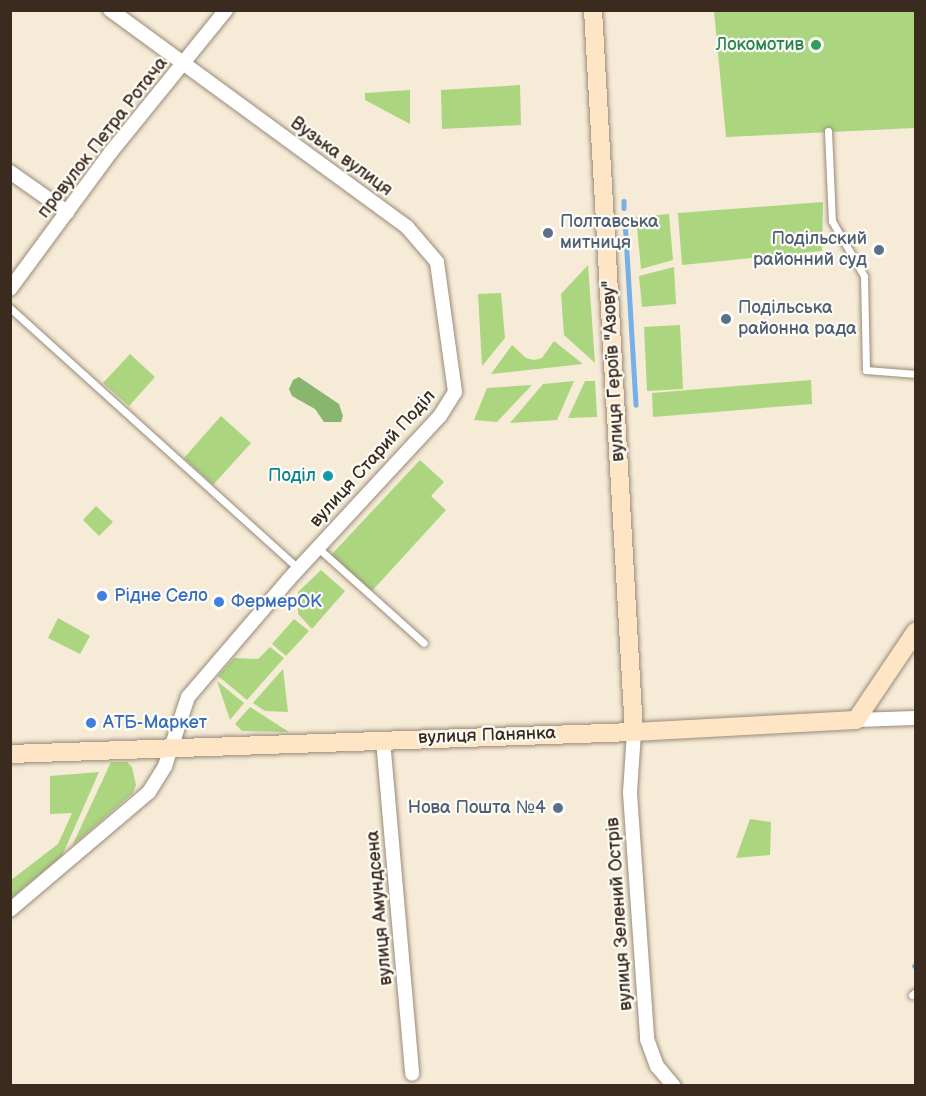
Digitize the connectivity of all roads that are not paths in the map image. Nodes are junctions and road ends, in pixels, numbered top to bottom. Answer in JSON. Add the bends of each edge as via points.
{"nodes":[{"id":1,"x":110,"y":10,"type":"edge"},
{"id":2,"x":226,"y":10,"type":"edge"},
{"id":3,"x":593,"y":10,"type":"edge"},
{"id":4,"x":183,"y":64,"type":"junction"},
{"id":5,"x":828,"y":131,"type":"dead end"},
{"id":6,"x":10,"y":172,"type":"edge"},
{"id":7,"x":67,"y":212,"type":"junction"},
{"id":8,"x":10,"y":289,"type":"edge"},
{"id":9,"x":10,"y":308,"type":"edge"},
{"id":10,"x":915,"y":374,"type":"edge"},
{"id":11,"x":455,"y":392,"type":"joint"},
{"id":12,"x":318,"y":548,"type":"junction"},
{"id":13,"x":299,"y":569,"type":"junction"},
{"id":14,"x":915,"y":631,"type":"edge"},
{"id":15,"x":424,"y":643,"type":"dead end"},
{"id":16,"x":915,"y":718,"type":"edge"},
{"id":17,"x":856,"y":720,"type":"junction"},
{"id":18,"x":634,"y":732,"type":"junction"},
{"id":19,"x":383,"y":740,"type":"junction"},
{"id":20,"x":172,"y":747,"type":"junction"},
{"id":21,"x":10,"y":754,"type":"edge"},
{"id":22,"x":10,"y":910,"type":"edge"},
{"id":23,"x":412,"y":1074,"type":"dead end"},
{"id":24,"x":674,"y":1086,"type":"edge"}],
"edges":[{"from":1,"to":4,"type":"street","name":"Вузька вулиця"},
{"from":2,"to":4,"type":"street","name":"провулок Петра Ротача"},
{"from":3,"to":18,"type":"main road","name":"вулиця Героїв \"Азову\""},
{"from":4,"to":7,"type":"street","name":"провулок Петра Ротача"},
{"from":4,"to":11,"type":"street","name":"Вузька вулиця","via":[[407,228],[437,262]]},
{"from":5,"to":10,"type":"lane","via":[[832,221],[864,276],[866,370]]},
{"from":6,"to":7,"type":"street"},
{"from":7,"to":8,"type":"street","name":"провулок Петра Ротача"},
{"from":9,"to":13,"type":"lane"},
{"from":11,"to":12,"type":"street","name":"вулиця Старий Поділ","via":[[440,416]]},
{"from":12,"to":13,"type":"street","name":"вулиця Старий Поділ"},
{"from":12,"to":15,"type":"lane","name":"вулиця Старий Поділ"},
{"from":13,"to":20,"type":"street","name":"вулиця Старий Поділ","via":[[188,697]]},
{"from":14,"to":17,"type":"main road"},
{"from":16,"to":17,"type":"street"},
{"from":17,"to":18,"type":"main road","name":"вулиця Панянка"},
{"from":18,"to":19,"type":"main road","name":"вулиця Панянка"},
{"from":18,"to":24,"type":"street","name":"вулиця Зелений Острів","via":[[630,793],[646,1039],[657,1066]]},
{"from":19,"to":20,"type":"main road","name":"вулиця Панянка"},
{"from":19,"to":23,"type":"street","name":"вулиця Амундсена"},
{"from":20,"to":21,"type":"main road","name":"вулиця Панянка"},
{"from":20,"to":22,"type":"street","name":"вулиця Старий Поділ","via":[[159,780],[149,792]]}]}
